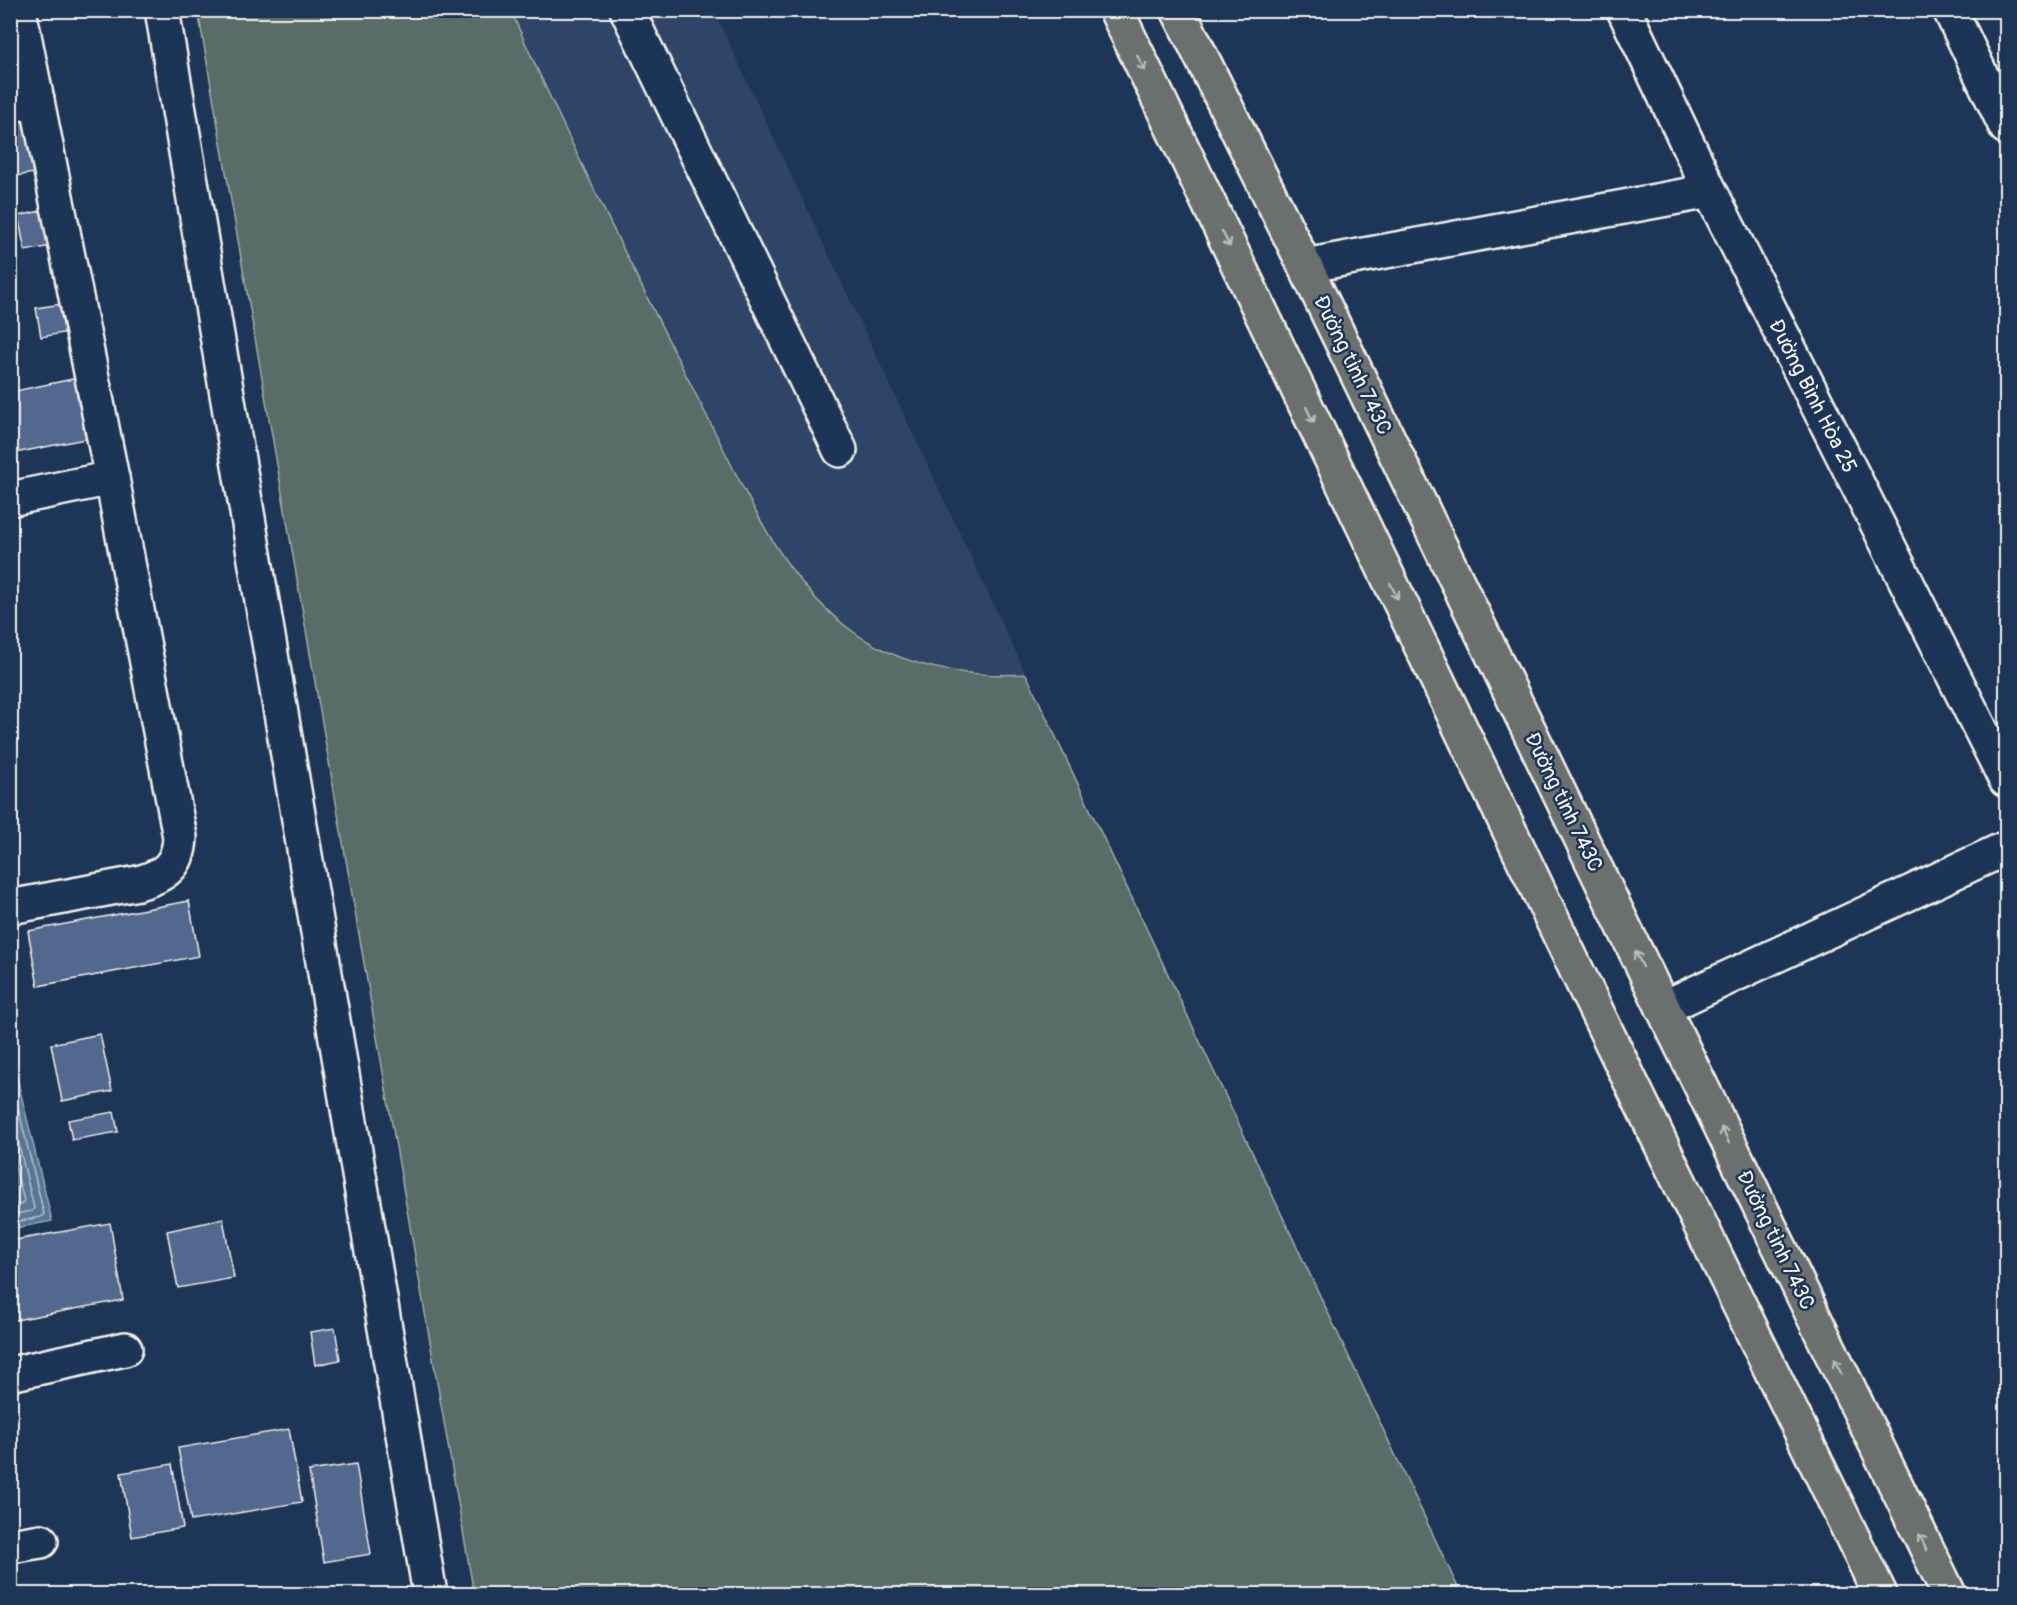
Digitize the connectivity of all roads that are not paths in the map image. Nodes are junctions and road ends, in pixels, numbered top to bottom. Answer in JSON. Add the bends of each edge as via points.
{"nodes":[{"id":1,"x":19,"y":10,"type":"edge"},
{"id":2,"x":162,"y":10,"type":"edge"},
{"id":3,"x":627,"y":10,"type":"edge"},
{"id":4,"x":1116,"y":10,"type":"edge"},
{"id":5,"x":1178,"y":10,"type":"edge"},
{"id":6,"x":1624,"y":10,"type":"edge"},
{"id":7,"x":1950,"y":10,"type":"edge"},
{"id":8,"x":24,"y":103,"type":"edge"},
{"id":9,"x":2007,"y":127,"type":"edge"},
{"id":10,"x":1710,"y":191,"type":"junction"},
{"id":11,"x":1305,"y":266,"type":"junction"},
{"id":12,"x":840,"y":450,"type":"dead end"},
{"id":13,"x":112,"y":478,"type":"junction"},
{"id":14,"x":10,"y":498,"type":"edge"},
{"id":15,"x":2007,"y":780,"type":"edge"},
{"id":16,"x":2007,"y":848,"type":"edge"},
{"id":17,"x":10,"y":907,"type":"edge"},
{"id":18,"x":1663,"y":1008,"type":"junction"},
{"id":19,"x":125,"y":1349,"type":"dead end"},
{"id":20,"x":10,"y":1374,"type":"edge"},
{"id":21,"x":430,"y":1594,"type":"edge"},
{"id":22,"x":1880,"y":1594,"type":"edge"},
{"id":23,"x":1949,"y":1594,"type":"edge"}],
"edges":[{"from":1,"to":8,"type":"street"},
{"from":2,"to":21,"type":"street"},
{"from":3,"to":12,"type":"street"},
{"from":4,"to":22,"type":"main road","one_way":true},
{"from":5,"to":11,"type":"main road","name":"Đường tỉnh 743C"},
{"from":6,"to":10,"type":"street","name":"Đường Bình Hòa 25"},
{"from":7,"to":9,"type":"street"},
{"from":8,"to":13,"type":"street"},
{"from":10,"to":11,"type":"street"},
{"from":10,"to":15,"type":"street","name":"Đường Bình Hòa 25"},
{"from":18,"to":11,"type":"main road","name":"Đường tỉnh 743C","one_way":true},
{"from":13,"to":14,"type":"street"},
{"from":13,"to":17,"type":"street","via":[[179,822],[180,849],[166,871],[147,880]]},
{"from":16,"to":18,"type":"street"},
{"from":23,"to":18,"type":"main road","name":"Đường tỉnh 743C","one_way":true},
{"from":19,"to":20,"type":"street"}]}
